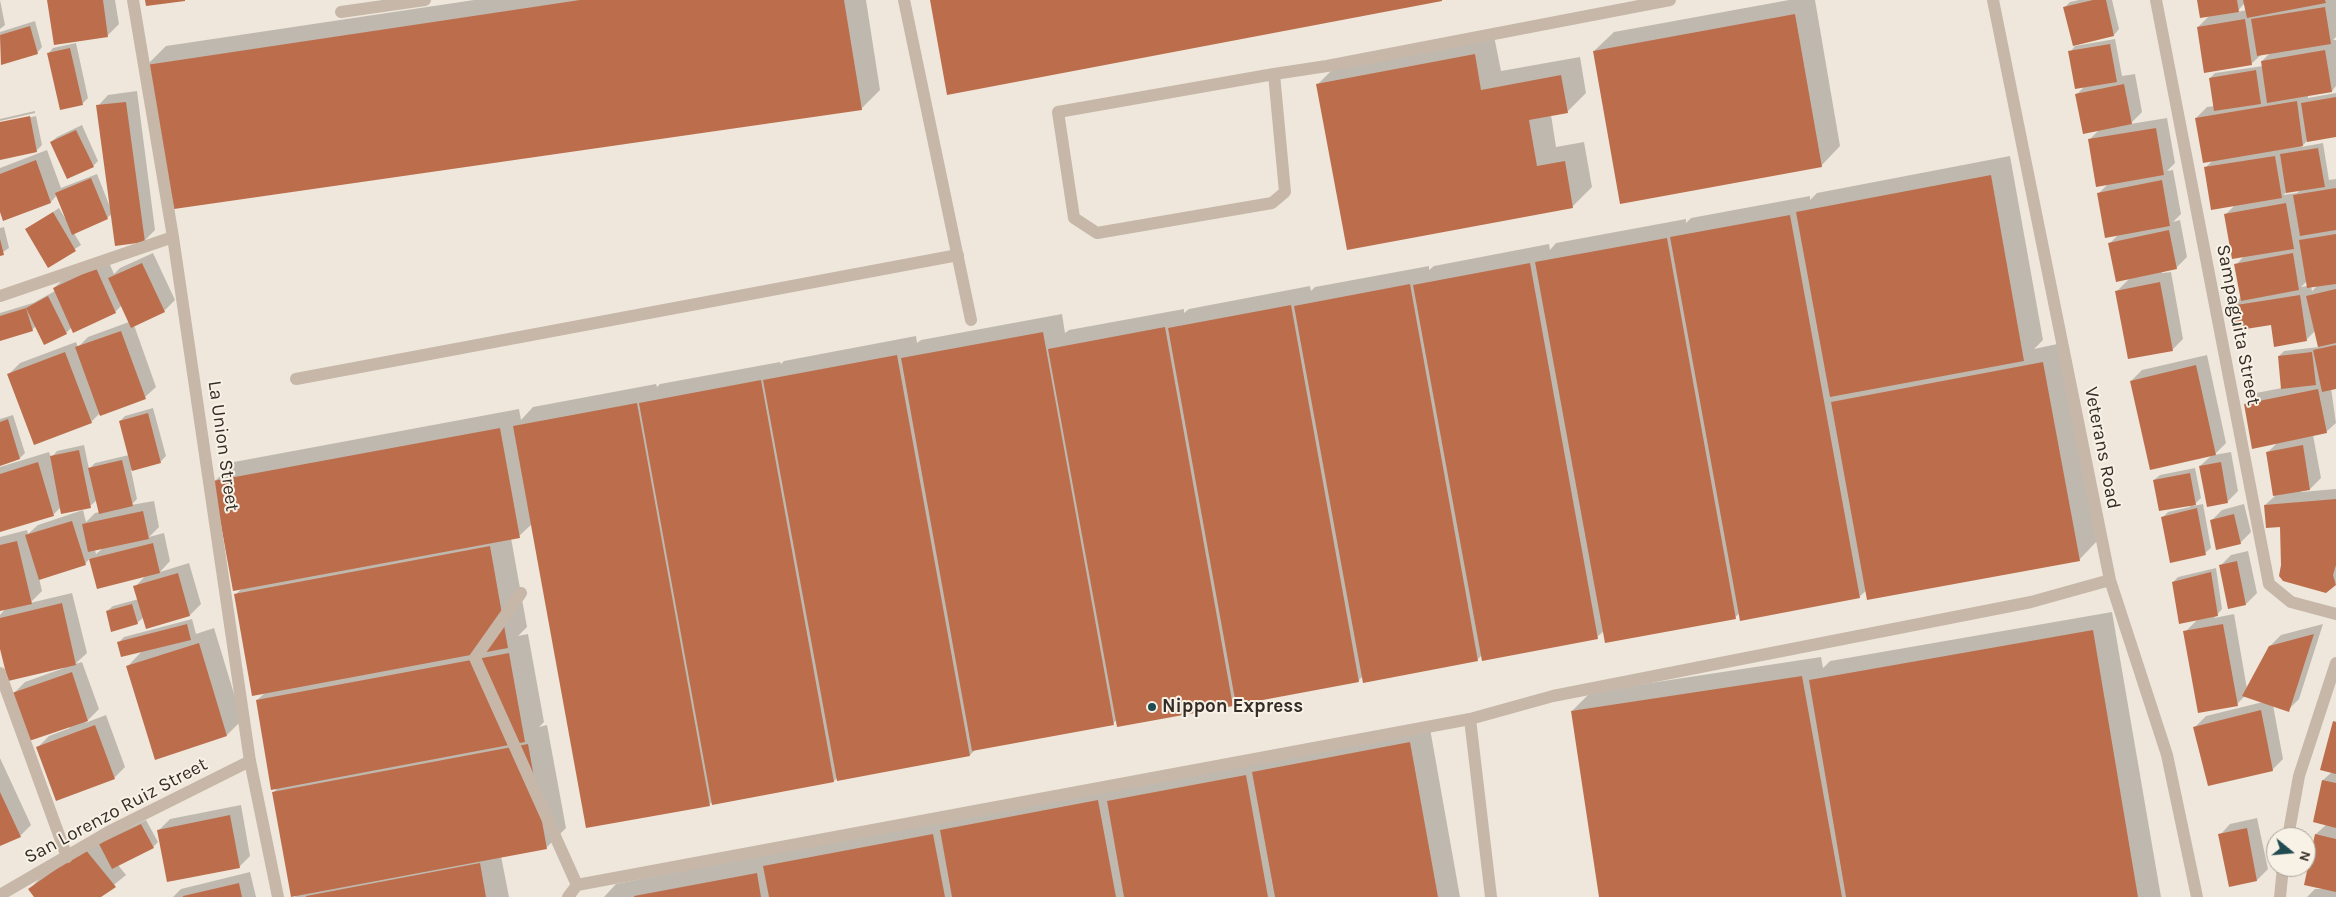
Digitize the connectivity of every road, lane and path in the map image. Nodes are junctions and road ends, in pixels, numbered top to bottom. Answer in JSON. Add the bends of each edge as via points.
{"nodes":[{"id":1,"x":133,"y":0,"type":"edge"},
{"id":2,"x":425,"y":0,"type":"edge"},
{"id":3,"x":904,"y":0,"type":"edge"},
{"id":4,"x":1670,"y":0,"type":"edge"},
{"id":5,"x":1992,"y":0,"type":"edge"},
{"id":6,"x":2156,"y":0,"type":"edge"},
{"id":7,"x":341,"y":12,"type":"dead end"},
{"id":8,"x":1274,"y":74,"type":"junction"},
{"id":9,"x":173,"y":236,"type":"junction"},
{"id":10,"x":958,"y":256,"type":"junction"},
{"id":11,"x":0,"y":296,"type":"edge"},
{"id":12,"x":971,"y":320,"type":"dead end"},
{"id":13,"x":296,"y":379,"type":"dead end"},
{"id":14,"x":2110,"y":580,"type":"junction"},
{"id":15,"x":521,"y":593,"type":"dead end"},
{"id":16,"x":2336,"y":614,"type":"edge"},
{"id":17,"x":2336,"y":663,"type":"edge"},
{"id":18,"x":0,"y":673,"type":"edge"},
{"id":19,"x":1470,"y":720,"type":"junction"},
{"id":20,"x":250,"y":761,"type":"junction"},
{"id":21,"x":2290,"y":827,"type":"edge"},
{"id":22,"x":67,"y":857,"type":"junction"},
{"id":23,"x":2282,"y":877,"type":"edge"},
{"id":24,"x":577,"y":885,"type":"junction"},
{"id":25,"x":0,"y":895,"type":"edge"},
{"id":26,"x":278,"y":897,"type":"edge"},
{"id":27,"x":568,"y":897,"type":"edge"},
{"id":28,"x":1491,"y":897,"type":"edge"},
{"id":29,"x":2197,"y":897,"type":"edge"},
{"id":30,"x":2280,"y":897,"type":"edge"}],
"edges":[{"from":1,"to":9,"type":"street","name":"La Union Street"},
{"from":2,"to":7,"type":"street"},
{"from":3,"to":10,"type":"street"},
{"from":4,"to":8,"type":"street"},
{"from":5,"to":14,"type":"street","name":"Veterans Road"},
{"from":6,"to":16,"type":"street","name":"Sampaguita Street","via":[[2269,584],[2291,602]]},
{"from":8,"to":8,"type":"street","via":[[1284,192],[1272,203],[1096,233],[1074,218],[1058,112]]},
{"from":9,"to":11,"type":"street"},
{"from":9,"to":20,"type":"street","name":"La Union Street"},
{"from":10,"to":12,"type":"street"},
{"from":10,"to":13,"type":"street"},
{"from":14,"to":19,"type":"street","via":[[2031,602],[1552,696]]},
{"from":14,"to":29,"type":"street","name":"Veterans Road","via":[[2167,755]]},
{"from":15,"to":24,"type":"street","via":[[475,658]]},
{"from":17,"to":21,"type":"street","via":[[2299,776]]},
{"from":18,"to":22,"type":"street"},
{"from":19,"to":24,"type":"street"},
{"from":19,"to":28,"type":"street"},
{"from":20,"to":22,"type":"street","name":"San Lorenzo Ruiz Street","via":[[112,830]]},
{"from":20,"to":26,"type":"street","name":"La Union Street"},
{"from":22,"to":25,"type":"street","name":"San Lorenzo Ruiz Street"},
{"from":23,"to":30,"type":"street"},
{"from":24,"to":27,"type":"street"}]}
